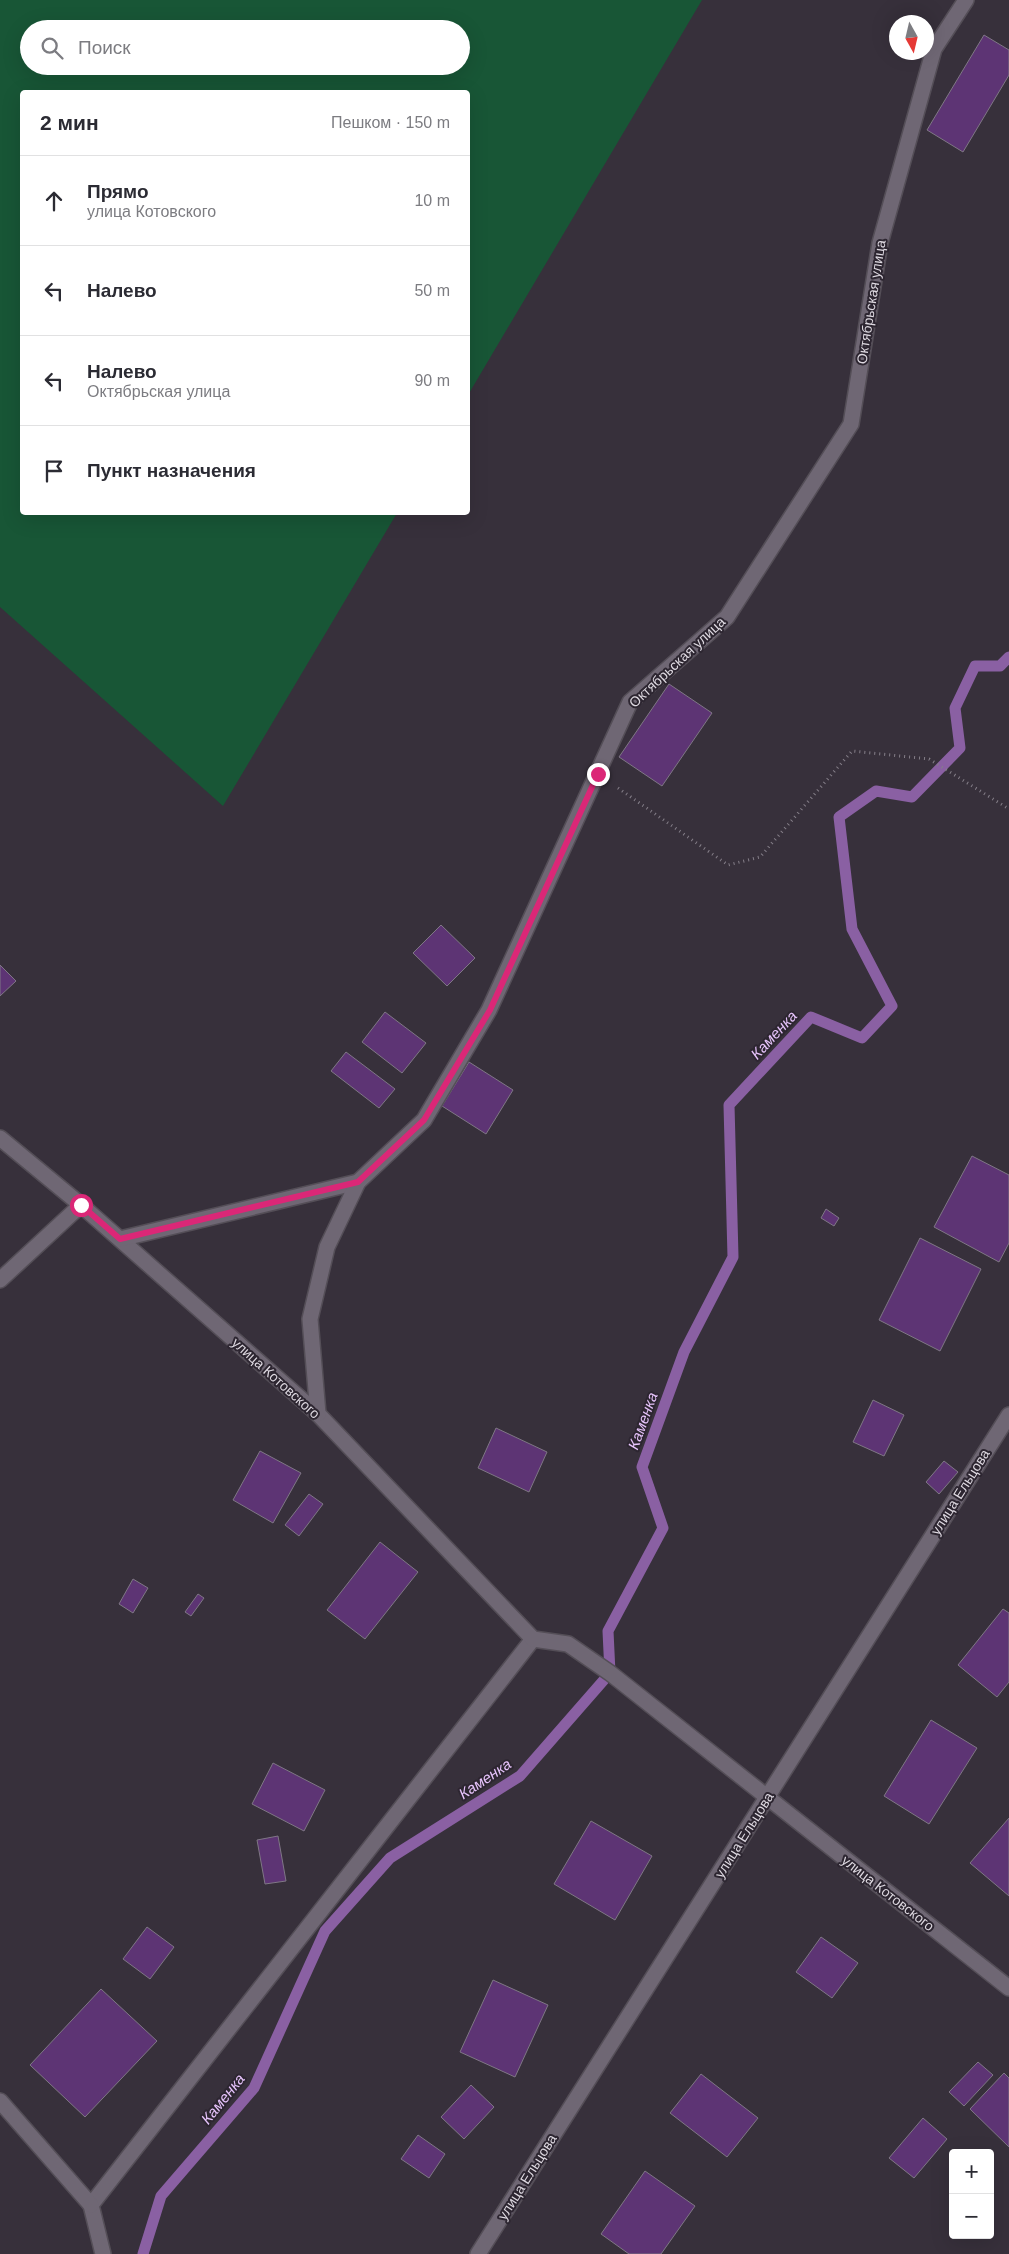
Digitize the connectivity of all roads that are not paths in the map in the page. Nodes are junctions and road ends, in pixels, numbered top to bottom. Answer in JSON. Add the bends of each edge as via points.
{"nodes":[{"id":1,"x":966,"y":0,"type":"edge"},
{"id":2,"x":0,"y":1138,"type":"edge"},
{"id":3,"x":358,"y":1182,"type":"junction"},
{"id":4,"x":81,"y":1205,"type":"junction"},
{"id":5,"x":120,"y":1239,"type":"junction"},
{"id":6,"x":0,"y":1280,"type":"edge"},
{"id":7,"x":318,"y":1414,"type":"junction"},
{"id":8,"x":1009,"y":1415,"type":"edge"},
{"id":9,"x":533,"y":1639,"type":"junction"},
{"id":10,"x":767,"y":1798,"type":"junction"},
{"id":11,"x":1009,"y":1988,"type":"edge"},
{"id":12,"x":0,"y":2101,"type":"edge"},
{"id":13,"x":92,"y":2204,"type":"junction"},
{"id":14,"x":102,"y":2254,"type":"edge"},
{"id":15,"x":478,"y":2254,"type":"edge"}],
"edges":[{"from":1,"to":3,"type":"street","name":"Октябрьская улица","via":[[934,49],[880,243],[851,424],[727,617],[630,702],[490,1010],[424,1120]]},
{"from":2,"to":4,"type":"street","name":"улица Котовского"},
{"from":3,"to":5,"type":"street"},
{"from":3,"to":7,"type":"street","name":"Октябрьская улица","via":[[327,1248],[310,1319]]},
{"from":4,"to":5,"type":"street","name":"улица Котовского"},
{"from":4,"to":6,"type":"street"},
{"from":5,"to":7,"type":"street","name":"улица Котовского"},
{"from":7,"to":9,"type":"street","name":"улица Котовского"},
{"from":8,"to":10,"type":"street","name":"улица Ельцова"},
{"from":9,"to":10,"type":"street","name":"улица Котовского","via":[[568,1644],[610,1673]]},
{"from":9,"to":13,"type":"street"},
{"from":10,"to":11,"type":"street","name":"улица Котовского"},
{"from":10,"to":15,"type":"street","name":"улица Ельцова"},
{"from":12,"to":13,"type":"street"},
{"from":13,"to":14,"type":"street"}]}
